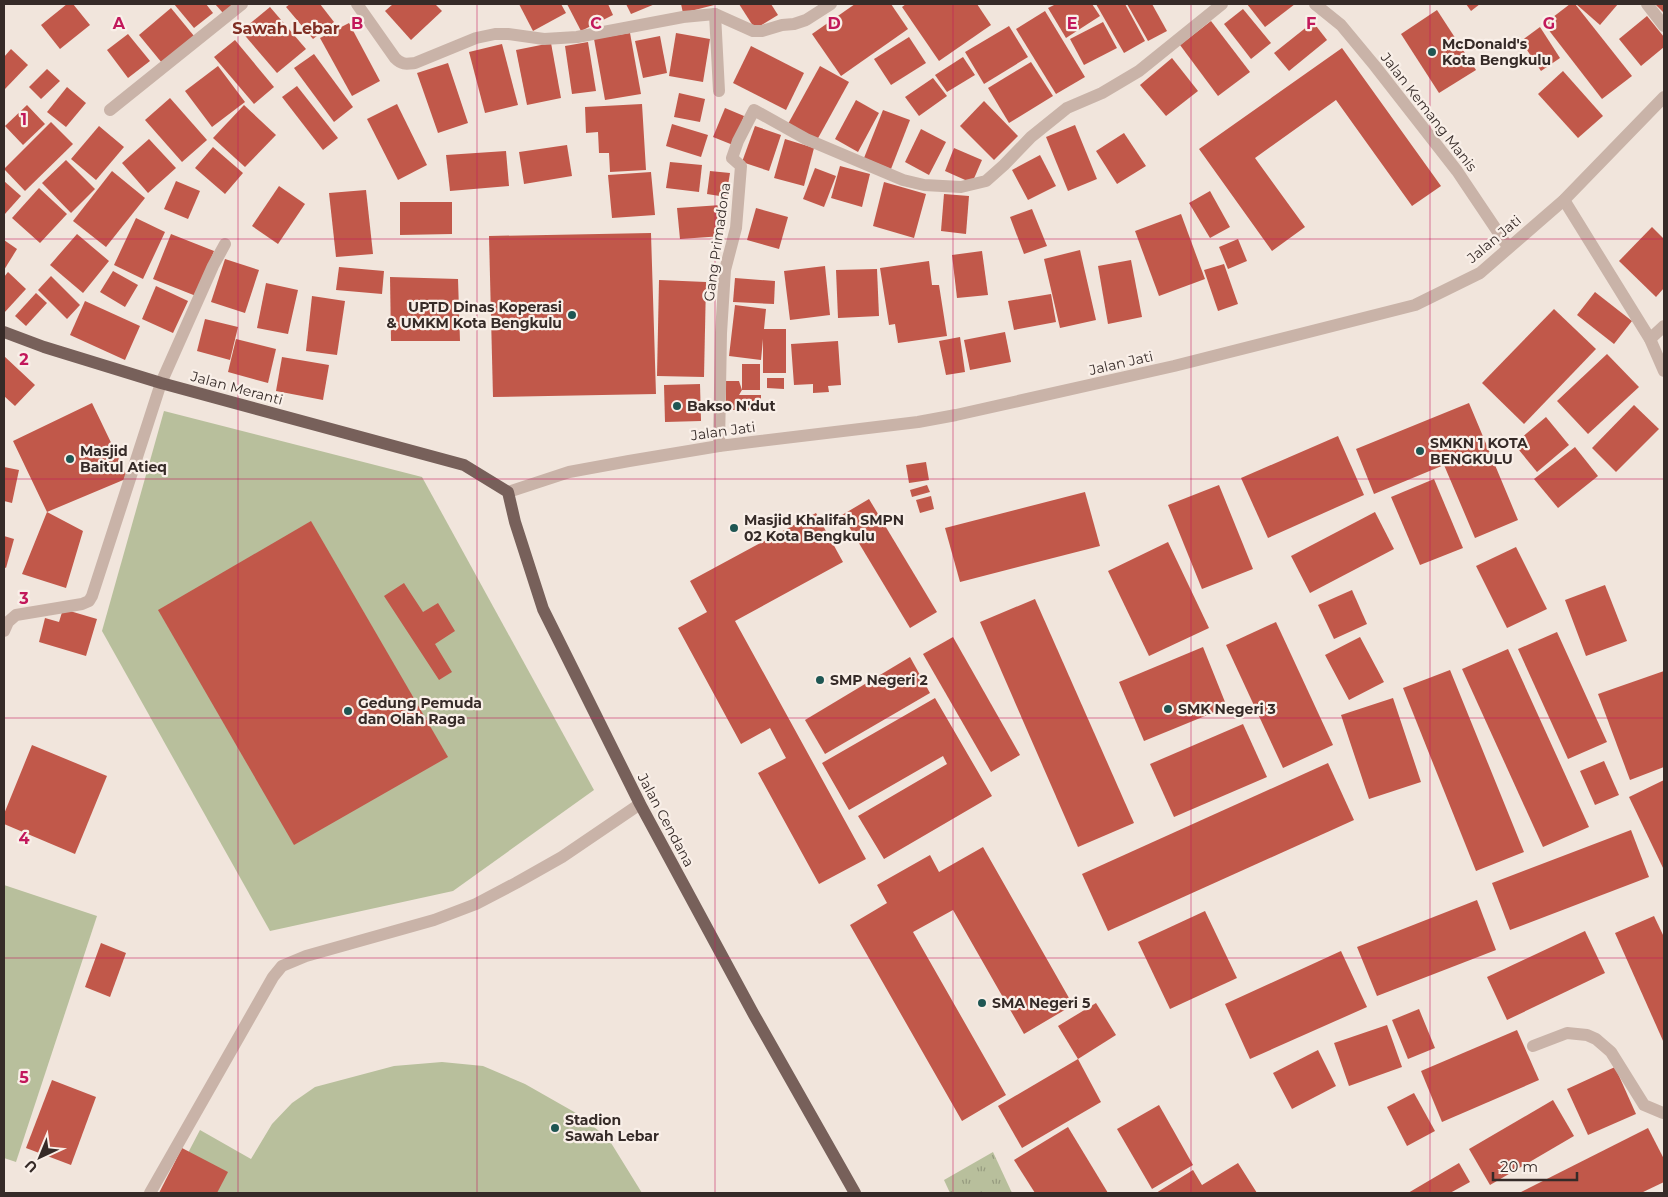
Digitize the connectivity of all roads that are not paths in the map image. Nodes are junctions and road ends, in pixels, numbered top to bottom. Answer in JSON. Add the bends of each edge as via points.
{"nodes":[{"id":1,"x":242,"y":4,"type":"edge"},
{"id":2,"x":357,"y":4,"type":"edge"},
{"id":3,"x":831,"y":4,"type":"edge"},
{"id":4,"x":1222,"y":4,"type":"edge"},
{"id":5,"x":1315,"y":4,"type":"edge"},
{"id":6,"x":1646,"y":4,"type":"edge"},
{"id":7,"x":715,"y":14,"type":"junction"},
{"id":8,"x":1664,"y":26,"type":"edge"},
{"id":9,"x":719,"y":91,"type":"dead end"},
{"id":10,"x":1664,"y":97,"type":"edge"},
{"id":11,"x":110,"y":110,"type":"dead end"},
{"id":12,"x":1564,"y":200,"type":"junction"},
{"id":13,"x":225,"y":244,"type":"dead end"},
{"id":14,"x":1508,"y":247,"type":"junction"},
{"id":15,"x":1664,"y":326,"type":"edge"},
{"id":16,"x":4,"y":332,"type":"edge"},
{"id":17,"x":1650,"y":339,"type":"junction"},
{"id":18,"x":1664,"y":370,"type":"edge"},
{"id":19,"x":161,"y":383,"type":"junction"},
{"id":20,"x":719,"y":446,"type":"junction"},
{"id":21,"x":508,"y":492,"type":"junction"},
{"id":22,"x":4,"y":631,"type":"edge"},
{"id":23,"x":640,"y":804,"type":"junction"},
{"id":24,"x":1533,"y":1046,"type":"dead end"},
{"id":25,"x":1664,"y":1114,"type":"edge"},
{"id":26,"x":150,"y":1193,"type":"edge"},
{"id":27,"x":854,"y":1193,"type":"edge"}],
"edges":[{"from":1,"to":11,"type":"street"},
{"from":2,"to":7,"type":"street","via":[[395,58],[404,64],[495,34],[544,39],[577,37]]},
{"from":3,"to":7,"type":"street","via":[[806,20],[762,31]]},
{"from":4,"to":20,"type":"street","name":"Gang Primadona","via":[[1139,71],[1102,93],[1066,108],[1030,137],[986,181],[961,188],[924,185],[896,177],[806,139],[754,110],[732,158],[741,166],[736,228],[725,270]]},
{"from":5,"to":14,"type":"street","name":"Jalan Kemang Manis","via":[[1341,25],[1375,66],[1457,171]]},
{"from":6,"to":8,"type":"street"},
{"from":7,"to":9,"type":"street"},
{"from":10,"to":12,"type":"street","name":"Jalan Jati"},
{"from":12,"to":14,"type":"street","name":"Jalan Jati"},
{"from":12,"to":17,"type":"street"},
{"from":13,"to":19,"type":"street"},
{"from":14,"to":20,"type":"street","name":"Jalan Jati","via":[[1480,273],[1415,305],[1174,366],[918,422]]},
{"from":15,"to":17,"type":"street"},
{"from":16,"to":19,"type":"main road","name":"Jalan Meranti"},
{"from":17,"to":18,"type":"street"},
{"from":19,"to":21,"type":"main road","name":"Jalan Meranti","via":[[464,465]]},
{"from":19,"to":22,"type":"street","via":[[89,601],[16,615]]},
{"from":20,"to":21,"type":"street","name":"Jalan Jati","via":[[569,472]]},
{"from":21,"to":23,"type":"main road","name":"Jalan Cendana","via":[[543,609]]},
{"from":23,"to":26,"type":"street","via":[[562,857],[476,904],[282,966]]},
{"from":23,"to":27,"type":"main road","name":"Jalan Cendana"},
{"from":24,"to":25,"type":"street","via":[[1573,1032],[1587,1034],[1611,1052],[1644,1105]]}]}
